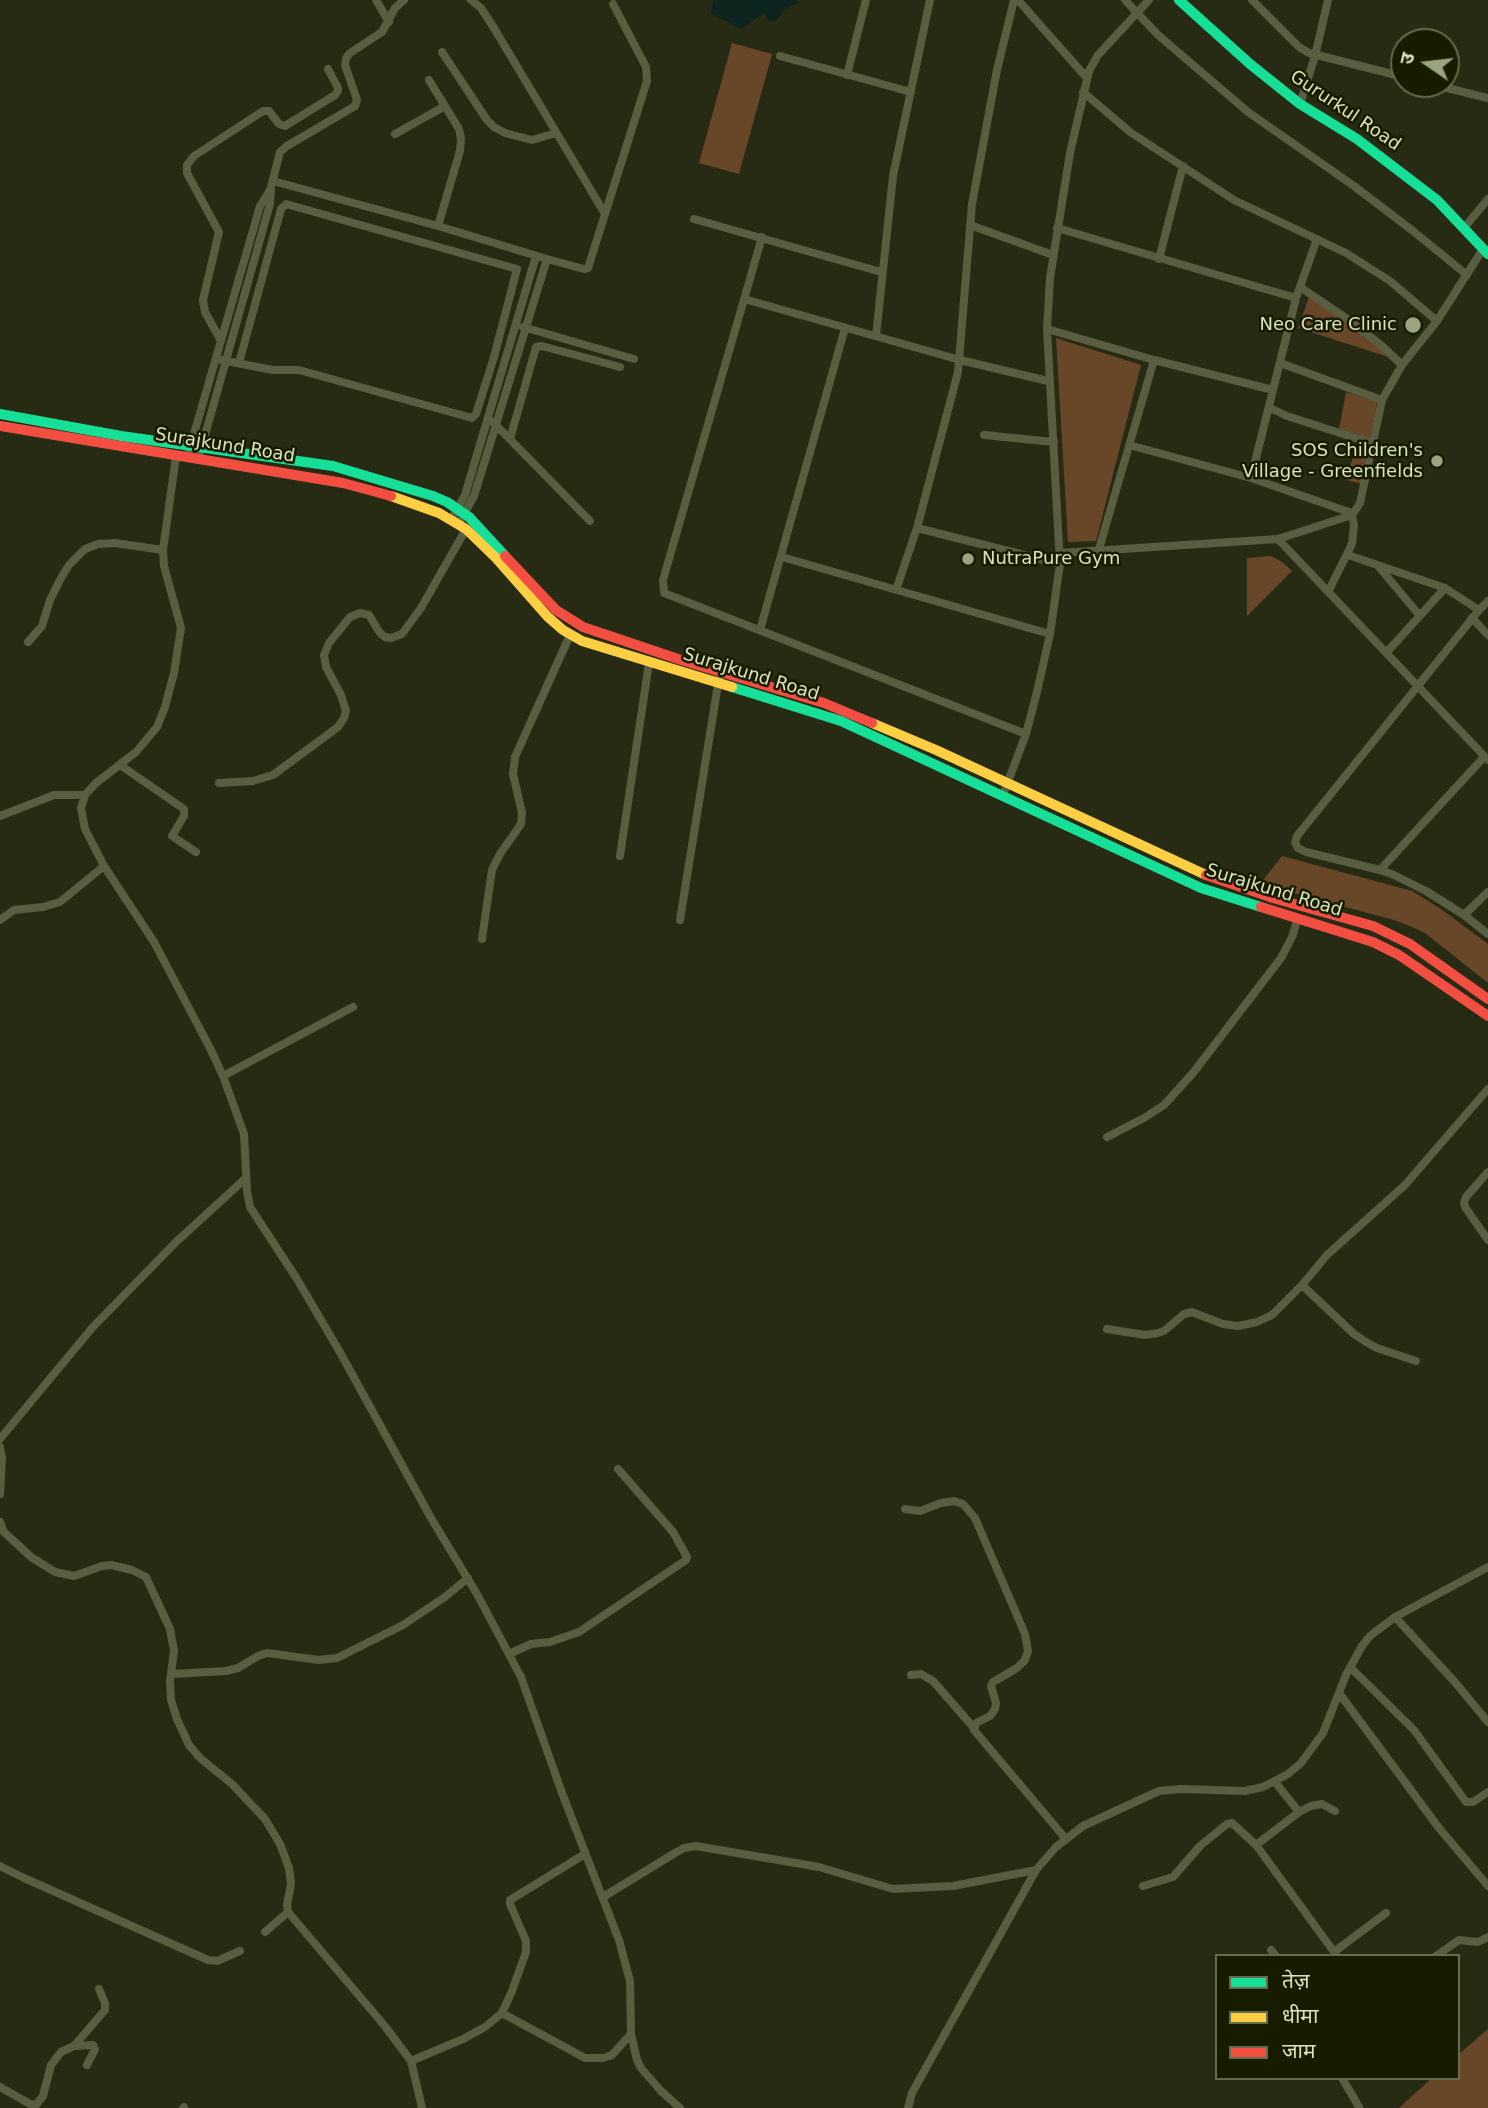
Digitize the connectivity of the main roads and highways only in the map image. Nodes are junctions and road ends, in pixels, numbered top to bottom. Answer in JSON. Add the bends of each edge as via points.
{"nodes":[{"id":1,"x":1179,"y":0,"type":"edge"},
{"id":2,"x":1486,"y":252,"type":"edge"},
{"id":3,"x":0,"y":414,"type":"edge"},
{"id":4,"x":0,"y":426,"type":"edge"},
{"id":5,"x":720,"y":677,"type":"junction"},
{"id":6,"x":1006,"y":789,"type":"junction"},
{"id":7,"x":1488,"y":999,"type":"edge"},
{"id":8,"x":1488,"y":1016,"type":"edge"}],
"edges":[{"from":1,"to":2,"type":"main road","name":"Gururkul Road","via":[[1300,104],[1357,139],[1437,201]]},
{"from":3,"to":5,"type":"main road","name":"Surajkund Road","via":[[333,466],[419,491],[461,511],[575,623]]},
{"from":4,"to":5,"type":"main road","name":"Surajkund Road","via":[[343,483],[393,497],[458,524],[570,635],[649,663]]},
{"from":5,"to":6,"type":"main road","name":"Surajkund Road"},
{"from":6,"to":7,"type":"main road","name":"Surajkund Road","via":[[1205,876],[1389,932]]},
{"from":6,"to":8,"type":"main road","name":"Surajkund Road","via":[[1201,888],[1353,934],[1399,956]]}]}
